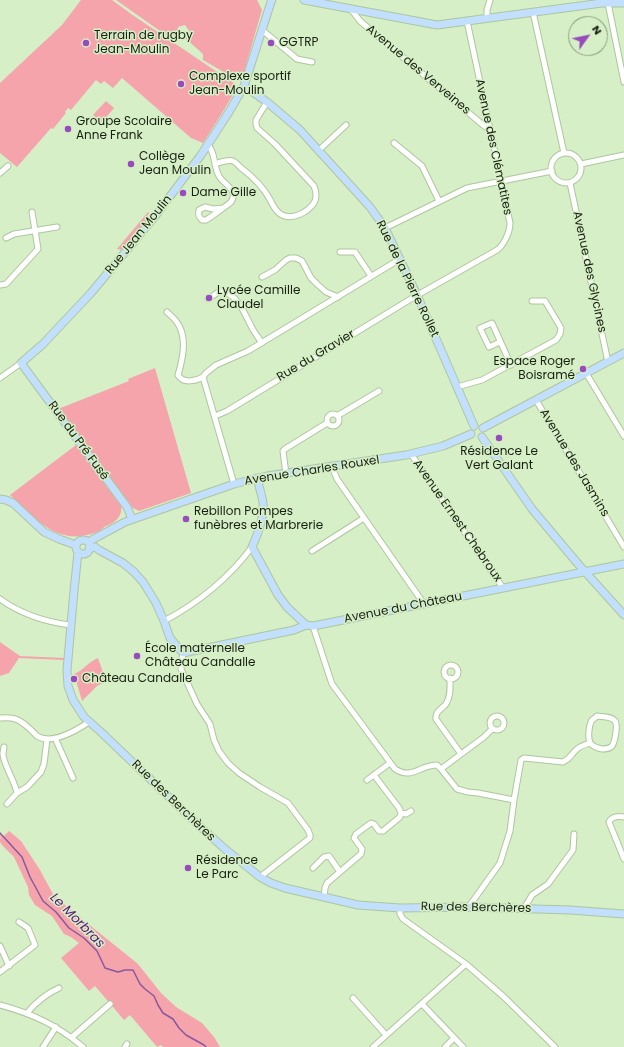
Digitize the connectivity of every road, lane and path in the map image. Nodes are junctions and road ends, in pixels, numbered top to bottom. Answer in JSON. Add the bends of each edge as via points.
{"nodes":[{"id":1,"x":272,"y":0,"type":"edge"},
{"id":2,"x":304,"y":0,"type":"edge"},
{"id":3,"x":490,"y":0,"type":"edge"},
{"id":4,"x":608,"y":3,"type":"junction"},
{"id":5,"x":624,"y":3,"type":"edge"},
{"id":6,"x":351,"y":9,"type":"junction"},
{"id":7,"x":534,"y":12,"type":"junction"},
{"id":8,"x":488,"y":18,"type":"junction"},
{"id":9,"x":467,"y":21,"type":"junction"},
{"id":10,"x":262,"y":30,"type":"junction"},
{"id":11,"x":312,"y":62,"type":"dead end"},
{"id":12,"x":624,"y":82,"type":"edge"},
{"id":13,"x":244,"y":86,"type":"junction"},
{"id":14,"x":267,"y":102,"type":"junction"},
{"id":15,"x":346,"y":125,"type":"dead end"},
{"id":16,"x":489,"y":127,"type":"junction"},
{"id":17,"x":394,"y":143,"type":"dead end"},
{"id":18,"x":207,"y":144,"type":"junction"},
{"id":19,"x":318,"y":151,"type":"junction"},
{"id":20,"x":564,"y":153,"type":"junction"},
{"id":21,"x":624,"y":155,"type":"edge"},
{"id":22,"x":215,"y":164,"type":"junction"},
{"id":23,"x":581,"y":164,"type":"junction"},
{"id":24,"x":8,"y":166,"type":"dead end"},
{"id":25,"x":552,"y":171,"type":"junction"},
{"id":26,"x":0,"y":173,"type":"edge"},
{"id":27,"x":501,"y":181,"type":"junction"},
{"id":28,"x":570,"y":183,"type":"junction"},
{"id":29,"x":439,"y":201,"type":"junction"},
{"id":30,"x":223,"y":208,"type":"dead end"},
{"id":31,"x":32,"y":212,"type":"dead end"},
{"id":32,"x":57,"y":227,"type":"dead end"},
{"id":33,"x":385,"y":228,"type":"junction"},
{"id":34,"x":35,"y":230,"type":"junction"},
{"id":35,"x":6,"y":238,"type":"dead end"},
{"id":36,"x":340,"y":252,"type":"dead end"},
{"id":37,"x":400,"y":259,"type":"junction"},
{"id":38,"x":371,"y":276,"type":"junction"},
{"id":39,"x":262,"y":277,"type":"dead end"},
{"id":40,"x":0,"y":285,"type":"edge"},
{"id":41,"x":417,"y":295,"type":"junction"},
{"id":42,"x":338,"y":297,"type":"junction"},
{"id":43,"x":208,"y":298,"type":"dead end"},
{"id":44,"x":532,"y":301,"type":"dead end"},
{"id":45,"x":167,"y":312,"type":"dead end"},
{"id":46,"x":500,"y":342,"type":"junction"},
{"id":47,"x":262,"y":343,"type":"junction"},
{"id":48,"x":624,"y":353,"type":"edge"},
{"id":49,"x":608,"y":362,"type":"junction"},
{"id":50,"x":21,"y":363,"type":"junction"},
{"id":51,"x":511,"y":365,"type":"junction"},
{"id":52,"x":586,"y":373,"type":"junction"},
{"id":53,"x":203,"y":377,"type":"junction"},
{"id":54,"x":0,"y":378,"type":"edge"},
{"id":55,"x":457,"y":388,"type":"junction"},
{"id":56,"x":379,"y":391,"type":"dead end"},
{"id":57,"x":536,"y":400,"type":"junction"},
{"id":58,"x":215,"y":416,"type":"junction"},
{"id":59,"x":337,"y":416,"type":"junction"},
{"id":60,"x":327,"y":423,"type":"junction"},
{"id":61,"x":474,"y":426,"type":"junction"},
{"id":62,"x":483,"y":428,"type":"junction"},
{"id":63,"x":471,"y":434,"type":"junction"},
{"id":64,"x":624,"y":436,"type":"edge"},
{"id":65,"x":482,"y":437,"type":"junction"},
{"id":66,"x":411,"y":454,"type":"junction"},
{"id":67,"x":332,"y":467,"type":"junction"},
{"id":68,"x":286,"y":474,"type":"junction"},
{"id":69,"x":257,"y":478,"type":"junction"},
{"id":70,"x":234,"y":484,"type":"junction"},
{"id":71,"x":0,"y":499,"type":"edge"},
{"id":72,"x":364,"y":518,"type":"junction"},
{"id":73,"x":132,"y":520,"type":"junction"},
{"id":74,"x":76,"y":544,"type":"junction"},
{"id":75,"x":89,"y":545,"type":"junction"},
{"id":76,"x":252,"y":547,"type":"junction"},
{"id":77,"x":624,"y":547,"type":"edge"},
{"id":78,"x":312,"y":551,"type":"dead end"},
{"id":79,"x":78,"y":552,"type":"junction"},
{"id":80,"x":624,"y":564,"type":"edge"},
{"id":81,"x":585,"y":572,"type":"junction"},
{"id":82,"x":503,"y":588,"type":"junction"},
{"id":83,"x":0,"y":599,"type":"edge"},
{"id":84,"x":424,"y":604,"type":"junction"},
{"id":85,"x":624,"y":616,"type":"edge"},
{"id":86,"x":164,"y":621,"type":"junction"},
{"id":87,"x":71,"y":624,"type":"junction"},
{"id":88,"x":310,"y":625,"type":"junction"},
{"id":89,"x":183,"y":653,"type":"junction"},
{"id":90,"x":450,"y":678,"type":"dead end"},
{"id":91,"x":0,"y":718,"type":"edge"},
{"id":92,"x":89,"y":722,"type":"junction"},
{"id":93,"x":492,"y":729,"type":"dead end"},
{"id":94,"x":55,"y":738,"type":"junction"},
{"id":95,"x":47,"y":739,"type":"junction"},
{"id":96,"x":590,"y":743,"type":"junction"},
{"id":97,"x":4,"y":747,"type":"dead end"},
{"id":98,"x":461,"y":754,"type":"junction"},
{"id":99,"x":390,"y":763,"type":"junction"},
{"id":100,"x":441,"y":769,"type":"junction"},
{"id":101,"x":374,"y":775,"type":"junction"},
{"id":102,"x":73,"y":778,"type":"dead end"},
{"id":103,"x":367,"y":780,"type":"dead end"},
{"id":104,"x":17,"y":792,"type":"junction"},
{"id":105,"x":514,"y":800,"type":"junction"},
{"id":106,"x":7,"y":804,"type":"dead end"},
{"id":107,"x":411,"y":811,"type":"dead end"},
{"id":108,"x":401,"y":813,"type":"junction"},
{"id":109,"x":624,"y":817,"type":"edge"},
{"id":110,"x":574,"y":834,"type":"dead end"},
{"id":111,"x":623,"y":856,"type":"edge"},
{"id":112,"x":313,"y":868,"type":"dead end"},
{"id":113,"x":340,"y":872,"type":"junction"},
{"id":114,"x":262,"y":876,"type":"junction"},
{"id":115,"x":324,"y":898,"type":"junction"},
{"id":116,"x":400,"y":908,"type":"junction"},
{"id":117,"x":470,"y":908,"type":"junction"},
{"id":118,"x":526,"y":909,"type":"junction"},
{"id":119,"x":624,"y":914,"type":"edge"},
{"id":120,"x":19,"y":922,"type":"dead end"},
{"id":121,"x":0,"y":946,"type":"edge"},
{"id":122,"x":466,"y":964,"type":"junction"},
{"id":123,"x":9,"y":966,"type":"junction"},
{"id":124,"x":0,"y":972,"type":"edge"},
{"id":125,"x":59,"y":988,"type":"dead end"},
{"id":126,"x":353,"y":998,"type":"dead end"},
{"id":127,"x":110,"y":1004,"type":"dead end"},
{"id":128,"x":422,"y":1004,"type":"junction"},
{"id":129,"x":0,"y":1005,"type":"edge"},
{"id":130,"x":27,"y":1013,"type":"junction"},
{"id":131,"x":56,"y":1026,"type":"junction"},
{"id":132,"x":386,"y":1035,"type":"junction"},
{"id":133,"x":72,"y":1037,"type":"junction"},
{"id":134,"x":454,"y":1038,"type":"junction"},
{"id":135,"x":43,"y":1047,"type":"edge"},
{"id":136,"x":83,"y":1047,"type":"edge"},
{"id":137,"x":373,"y":1047,"type":"edge"},
{"id":138,"x":445,"y":1047,"type":"edge"},
{"id":139,"x":463,"y":1047,"type":"edge"},
{"id":140,"x":555,"y":1047,"type":"edge"}],
"edges":[{"from":1,"to":10,"type":"street","name":"Rue Jean Moulin"},
{"from":2,"to":6,"type":"street"},
{"from":3,"to":8,"type":"street"},
{"from":4,"to":5,"type":"street"},
{"from":4,"to":7,"type":"street"},
{"from":4,"to":12,"type":"street"},
{"from":6,"to":9,"type":"street","via":[[437,25]]},
{"from":6,"to":16,"type":"street","name":"Avenue des Verveines","via":[[360,21],[483,125]]},
{"from":7,"to":8,"type":"street"},
{"from":7,"to":20,"type":"street"},
{"from":8,"to":9,"type":"street"},
{"from":9,"to":16,"type":"street","name":"Avenue des Clématites"},
{"from":10,"to":11,"type":"street","via":[[297,59]]},
{"from":10,"to":13,"type":"street","name":"Rue Jean Moulin"},
{"from":13,"to":14,"type":"street","name":"Rue de la Pierre Rollet"},
{"from":13,"to":18,"type":"street","name":"Rue Jean Moulin"},
{"from":14,"to":19,"type":"street","name":"Rue de la Pierre Rollet","via":[[300,130]]},
{"from":14,"to":22,"type":"street","via":[[256,120],[257,128],[276,144],[314,186],[314,204],[294,217],[287,217],[275,210],[265,190],[234,161]]},
{"from":15,"to":19,"type":"street"},
{"from":16,"to":27,"type":"street","name":"Avenue des Clématites"},
{"from":17,"to":29,"type":"street","via":[[422,166]]},
{"from":18,"to":22,"type":"street"},
{"from":18,"to":50,"type":"street","name":"Rue Jean Moulin","via":[[118,262],[66,320]]},
{"from":19,"to":33,"type":"street","name":"Rue de la Pierre Rollet","via":[[370,207]]},
{"from":20,"to":23,"type":"street","via":[[576,157]]},
{"from":20,"to":25,"type":"street","via":[[553,161]]},
{"from":21,"to":23,"type":"street"},
{"from":22,"to":30,"type":"street","via":[[218,176],[233,194],[232,201]]},
{"from":23,"to":28,"type":"street","via":[[582,169],[578,178]]},
{"from":24,"to":26,"type":"street"},
{"from":25,"to":27,"type":"street"},
{"from":25,"to":28,"type":"street","via":[[560,182]]},
{"from":27,"to":29,"type":"street","via":[[467,188]]},
{"from":27,"to":41,"type":"street","name":"Avenue des Clématites","via":[[510,227],[502,246]]},
{"from":28,"to":49,"type":"street","name":"Avenue des Glycines"},
{"from":29,"to":33,"type":"street"},
{"from":31,"to":34,"type":"street"},
{"from":32,"to":34,"type":"street"},
{"from":33,"to":37,"type":"street","name":"Rue de la Pierre Rollet"},
{"from":34,"to":35,"type":"street"},
{"from":34,"to":40,"type":"street","via":[[38,250],[6,284]]},
{"from":36,"to":38,"type":"street","via":[[355,252]]},
{"from":37,"to":38,"type":"street"},
{"from":37,"to":41,"type":"street","name":"Rue de la Pierre Rollet"},
{"from":38,"to":42,"type":"street"},
{"from":39,"to":42,"type":"street","via":[[286,260],[296,258],[302,261],[317,284],[326,292]]},
{"from":41,"to":55,"type":"street","name":"Rue de la Pierre Rollet"},
{"from":41,"to":58,"type":"street","name":"Rue du Gravier","via":[[234,407]]},
{"from":42,"to":47,"type":"street"},
{"from":43,"to":47,"type":"street","via":[[220,291],[233,296]]},
{"from":44,"to":51,"type":"street","via":[[545,301],[561,328],[560,334],[556,340]]},
{"from":45,"to":53,"type":"street","via":[[177,321],[182,334],[183,355],[179,377],[190,381]]},
{"from":46,"to":46,"type":"street","via":[[489,347],[480,328],[492,323]]},
{"from":46,"to":51,"type":"street"},
{"from":47,"to":53,"type":"street","via":[[216,365]]},
{"from":48,"to":49,"type":"street"},
{"from":49,"to":52,"type":"street"},
{"from":50,"to":54,"type":"street","name":"Rue Jean Moulin"},
{"from":50,"to":73,"type":"street","name":"Rue du Pré Fusé","via":[[127,507]]},
{"from":51,"to":55,"type":"street","via":[[482,380]]},
{"from":52,"to":57,"type":"street"},
{"from":52,"to":64,"type":"street"},
{"from":53,"to":58,"type":"street"},
{"from":55,"to":61,"type":"street","name":"Rue de la Pierre Rollet"},
{"from":56,"to":59,"type":"street"},
{"from":57,"to":62,"type":"street"},
{"from":57,"to":77,"type":"street","name":"Avenue des Jasmins"},
{"from":58,"to":70,"type":"street"},
{"from":59,"to":60,"type":"street","via":[[328,416]]},
{"from":59,"to":60,"type":"street","via":[[339,420],[336,426]]},
{"from":60,"to":68,"type":"street","via":[[283,451]]},
{"from":61,"to":62,"type":"street"},
{"from":61,"to":63,"type":"street"},
{"from":62,"to":65,"type":"street"},
{"from":63,"to":65,"type":"street","via":[[476,438]]},
{"from":63,"to":66,"type":"street","name":"Avenue Charles Rouxel","via":[[442,446]]},
{"from":65,"to":81,"type":"street","via":[[532,509]]},
{"from":66,"to":67,"type":"street","name":"Avenue Charles Rouxel"},
{"from":66,"to":82,"type":"street","name":"Avenue Ernest Chebroux"},
{"from":67,"to":68,"type":"street","name":"Avenue Charles Rouxel"},
{"from":67,"to":72,"type":"street","via":[[337,479]]},
{"from":68,"to":69,"type":"street","name":"Avenue Charles Rouxel"},
{"from":69,"to":70,"type":"street","name":"Avenue Charles Rouxel"},
{"from":69,"to":76,"type":"street","via":[[263,511]]},
{"from":70,"to":73,"type":"street","name":"Avenue Charles Rouxel"},
{"from":71,"to":74,"type":"street","via":[[13,503],[44,532]]},
{"from":72,"to":78,"type":"street"},
{"from":72,"to":84,"type":"street"},
{"from":73,"to":75,"type":"street","name":"Avenue Charles Rouxel"},
{"from":74,"to":75,"type":"street","via":[[80,540],[85,540]]},
{"from":74,"to":79,"type":"street"},
{"from":75,"to":79,"type":"street","via":[[87,552]]},
{"from":75,"to":86,"type":"street","via":[[123,563],[134,572],[150,593]]},
{"from":76,"to":86,"type":"street","via":[[240,563],[217,585]]},
{"from":76,"to":88,"type":"street","via":[[278,595],[287,607]]},
{"from":79,"to":87,"type":"street","name":"Rue des Berchères"},
{"from":80,"to":81,"type":"street","name":"Avenue du Château"},
{"from":81,"to":82,"type":"street","name":"Avenue du Château"},
{"from":81,"to":85,"type":"street"},
{"from":82,"to":84,"type":"street","name":"Avenue du Château"},
{"from":83,"to":87,"type":"street","via":[[31,616],[49,622]]},
{"from":84,"to":88,"type":"street","name":"Avenue du Château"},
{"from":86,"to":89,"type":"street","via":[[170,638]]},
{"from":87,"to":92,"type":"street","name":"Rue des Berchères","via":[[68,686],[73,700]]},
{"from":88,"to":89,"type":"street","name":"Avenue du Château"},
{"from":88,"to":99,"type":"street","via":[[332,684]]},
{"from":89,"to":114,"type":"street","via":[[182,669],[196,704],[210,724],[219,752],[239,773],[288,803],[310,835],[310,838]]},
{"from":90,"to":98,"type":"street","via":[[448,700],[438,711],[436,719]]},
{"from":91,"to":95,"type":"street","via":[[18,719],[38,736]]},
{"from":92,"to":94,"type":"street"},
{"from":92,"to":114,"type":"street","name":"Rue des Berchères","via":[[216,842]]},
{"from":93,"to":98,"type":"street"},
{"from":94,"to":95,"type":"street"},
{"from":94,"to":102,"type":"street"},
{"from":95,"to":104,"type":"street","via":[[41,772],[27,787]]},
{"from":96,"to":96,"type":"street","via":[[596,748],[610,747],[614,742],[617,725],[615,721],[609,717],[597,716],[593,719],[588,736]]},
{"from":96,"to":105,"type":"street","via":[[581,745],[563,762],[524,758],[521,760]]},
{"from":97,"to":104,"type":"street","via":[[3,758]]},
{"from":98,"to":100,"type":"street"},
{"from":99,"to":100,"type":"street","via":[[394,769],[406,774],[432,765],[437,765]]},
{"from":99,"to":101,"type":"street"},
{"from":100,"to":105,"type":"street","via":[[457,789]]},
{"from":101,"to":103,"type":"street"},
{"from":101,"to":108,"type":"street"},
{"from":104,"to":106,"type":"street"},
{"from":105,"to":117,"type":"street","via":[[510,831],[500,863]]},
{"from":107,"to":108,"type":"street"},
{"from":108,"to":113,"type":"street","via":[[400,817],[383,831],[379,831],[371,822],[356,834],[354,838],[362,849],[361,854]]},
{"from":109,"to":111,"type":"street","via":[[616,816],[609,822]]},
{"from":110,"to":118,"type":"street","via":[[573,850],[548,884],[532,895]]},
{"from":112,"to":113,"type":"street","via":[[328,856]]},
{"from":113,"to":115,"type":"street","via":[[328,883]]},
{"from":114,"to":115,"type":"street","name":"Rue des Berchères","via":[[271,883]]},
{"from":115,"to":116,"type":"street","name":"Rue des Berchères","via":[[358,905]]},
{"from":116,"to":117,"type":"street","name":"Rue des Berchères"},
{"from":116,"to":122,"type":"street","via":[[403,919]]},
{"from":117,"to":118,"type":"street","name":"Rue des Berchères"},
{"from":118,"to":119,"type":"street","name":"Rue des Berchères"},
{"from":120,"to":123,"type":"street","via":[[28,928],[36,945]]},
{"from":121,"to":123,"type":"street"},
{"from":122,"to":128,"type":"street"},
{"from":122,"to":140,"type":"street"},
{"from":123,"to":124,"type":"street"},
{"from":125,"to":130,"type":"street","via":[[48,993]]},
{"from":126,"to":132,"type":"street"},
{"from":127,"to":133,"type":"street"},
{"from":128,"to":132,"type":"street"},
{"from":128,"to":134,"type":"street"},
{"from":129,"to":130,"type":"street"},
{"from":130,"to":131,"type":"street"},
{"from":131,"to":133,"type":"street"},
{"from":131,"to":135,"type":"street"},
{"from":132,"to":137,"type":"street"},
{"from":133,"to":136,"type":"street"},
{"from":134,"to":138,"type":"street"},
{"from":134,"to":139,"type":"street"}]}
